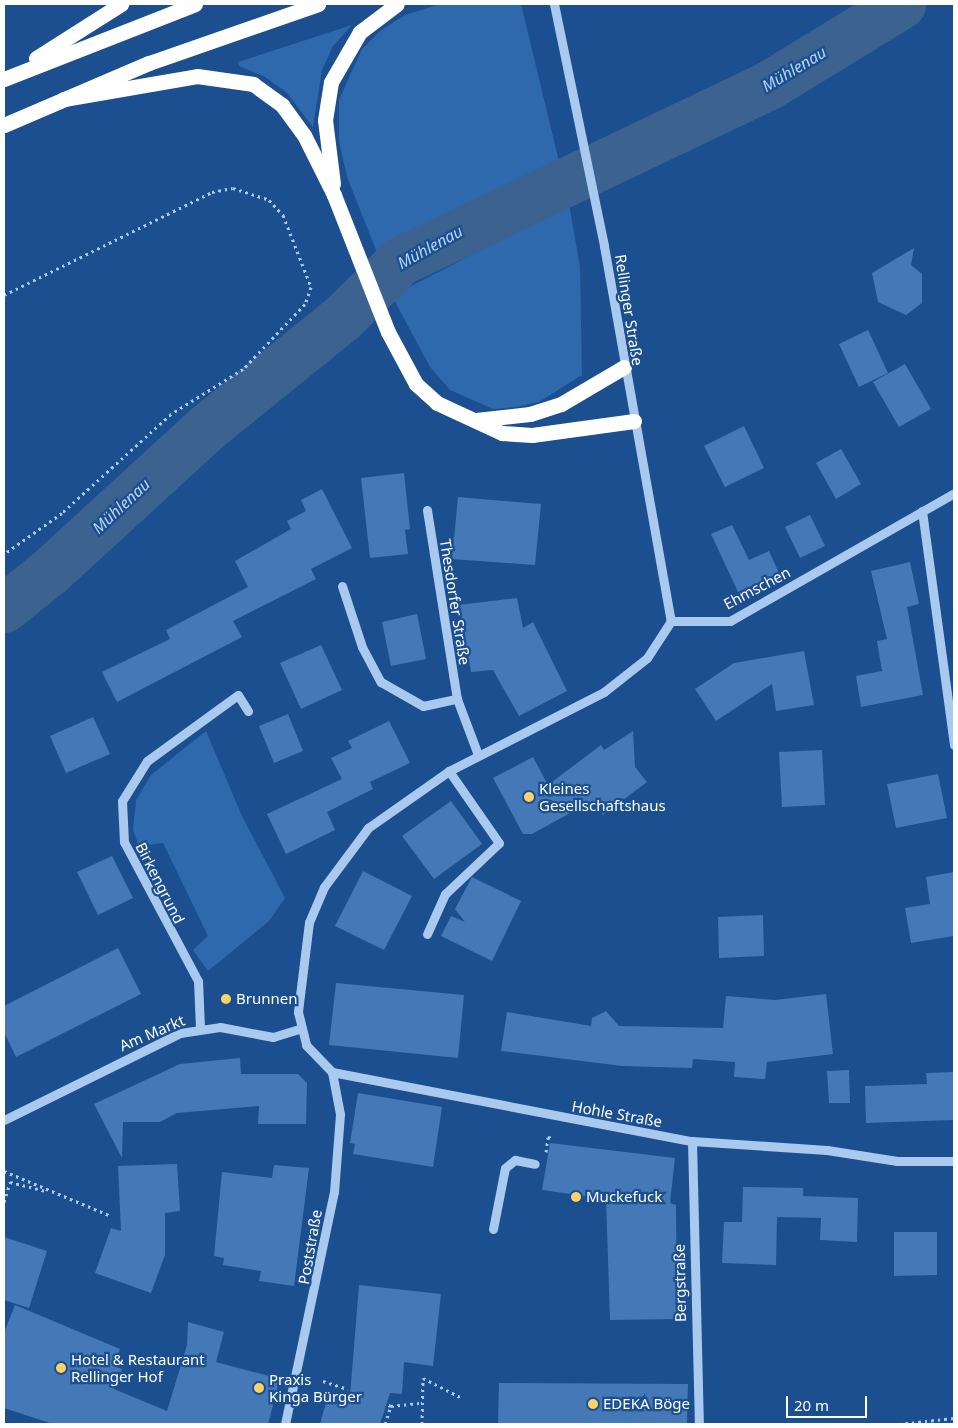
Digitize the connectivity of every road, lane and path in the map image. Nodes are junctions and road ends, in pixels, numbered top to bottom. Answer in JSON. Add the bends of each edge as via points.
{"nodes":[{"id":1,"x":121,"y":4,"type":"edge"},
{"id":2,"x":195,"y":4,"type":"edge"},
{"id":3,"x":318,"y":4,"type":"edge"},
{"id":4,"x":397,"y":4,"type":"edge"},
{"id":5,"x":554,"y":4,"type":"edge"},
{"id":6,"x":5,"y":78,"type":"edge"},
{"id":7,"x":64,"y":99,"type":"junction"},
{"id":8,"x":4,"y":125,"type":"edge"},
{"id":9,"x":334,"y":195,"type":"junction"},
{"id":10,"x":4,"y":295,"type":"edge"},
{"id":11,"x":624,"y":367,"type":"junction"},
{"id":12,"x":469,"y":420,"type":"junction"},
{"id":13,"x":634,"y":421,"type":"junction"},
{"id":14,"x":954,"y":493,"type":"edge"},
{"id":15,"x":427,"y":510,"type":"dead end"},
{"id":16,"x":922,"y":511,"type":"junction"},
{"id":17,"x":4,"y":554,"type":"edge"},
{"id":18,"x":342,"y":586,"type":"dead end"},
{"id":19,"x":671,"y":621,"type":"junction"},
{"id":20,"x":457,"y":699,"type":"junction"},
{"id":21,"x":248,"y":711,"type":"dead end"},
{"id":22,"x":954,"y":744,"type":"edge"},
{"id":23,"x":478,"y":755,"type":"junction"},
{"id":24,"x":449,"y":771,"type":"junction"},
{"id":25,"x":427,"y":934,"type":"dead end"},
{"id":26,"x":200,"y":1028,"type":"junction"},
{"id":27,"x":300,"y":1029,"type":"junction"},
{"id":28,"x":332,"y":1072,"type":"junction"},
{"id":29,"x":4,"y":1120,"type":"edge"},
{"id":30,"x":553,"y":1138,"type":"dead end"},
{"id":31,"x":692,"y":1141,"type":"junction"},
{"id":32,"x":547,"y":1144,"type":"dead end"},
{"id":33,"x":954,"y":1161,"type":"edge"},
{"id":34,"x":535,"y":1164,"type":"dead end"},
{"id":35,"x":4,"y":1171,"type":"edge"},
{"id":36,"x":46,"y":1190,"type":"junction"},
{"id":37,"x":4,"y":1202,"type":"edge"},
{"id":38,"x":111,"y":1216,"type":"dead end"},
{"id":39,"x":493,"y":1229,"type":"dead end"},
{"id":40,"x":324,"y":1381,"type":"dead end"},
{"id":41,"x":348,"y":1389,"type":"dead end"},
{"id":42,"x":460,"y":1397,"type":"dead end"},
{"id":43,"x":422,"y":1403,"type":"junction"},
{"id":44,"x":386,"y":1404,"type":"dead end"},
{"id":45,"x":391,"y":1406,"type":"junction"},
{"id":46,"x":954,"y":1418,"type":"edge"},
{"id":47,"x":285,"y":1424,"type":"edge"},
{"id":48,"x":385,"y":1424,"type":"edge"},
{"id":49,"x":422,"y":1424,"type":"edge"},
{"id":50,"x":699,"y":1424,"type":"edge"},
{"id":51,"x":899,"y":1424,"type":"edge"}],
"edges":[{"from":1,"to":6,"type":"highway"},
{"from":2,"to":6,"type":"highway"},
{"from":3,"to":7,"type":"highway"},
{"from":4,"to":9,"type":"highway","via":[[360,32],[331,82],[325,120]]},
{"from":5,"to":11,"type":"street","name":"Rellinger Straße","via":[[604,246]]},
{"from":7,"to":8,"type":"highway"},
{"from":7,"to":9,"type":"highway","via":[[197,76],[253,84],[294,119]]},
{"from":9,"to":12,"type":"highway","via":[[388,332],[416,384],[437,403]]},
{"from":10,"to":17,"type":"path","via":[[212,192],[233,188],[269,200],[283,215],[311,287],[305,304],[243,370],[171,414],[62,513]]},
{"from":11,"to":12,"type":"highway","via":[[554,406],[513,417]]},
{"from":11,"to":13,"type":"street","name":"Rellinger Straße"},
{"from":12,"to":13,"type":"highway","via":[[502,433],[532,435]]},
{"from":13,"to":19,"type":"street","name":"Rellinger Straße"},
{"from":14,"to":16,"type":"street","name":"Ehmschen"},
{"from":15,"to":20,"type":"street","name":"Thesdorfer Straße"},
{"from":16,"to":19,"type":"street","name":"Ehmschen","via":[[730,621]]},
{"from":16,"to":22,"type":"street"},
{"from":18,"to":20,"type":"street","via":[[362,647],[381,682],[423,706]]},
{"from":19,"to":23,"type":"street","via":[[648,658],[604,692]]},
{"from":20,"to":23,"type":"street","name":"Thesdorfer Straße"},
{"from":21,"to":26,"type":"street","name":"Birkengrund","via":[[238,695],[147,761],[122,801],[124,842],[198,981]]},
{"from":23,"to":24,"type":"street"},
{"from":24,"to":25,"type":"street","via":[[499,843],[444,894]]},
{"from":24,"to":27,"type":"street","via":[[368,828],[324,886],[309,922],[302,955]]},
{"from":26,"to":27,"type":"street","name":"Am Markt","via":[[273,1037]]},
{"from":26,"to":29,"type":"street","name":"Am Markt","via":[[165,1040]]},
{"from":27,"to":28,"type":"street","via":[[306,1045]]},
{"from":28,"to":31,"type":"street","name":"Hohle Straße"},
{"from":28,"to":47,"type":"street","name":"Poststraße","via":[[340,1114],[334,1192]]},
{"from":30,"to":32,"type":"path","via":[[548,1137]]},
{"from":31,"to":33,"type":"street","name":"Hohle Straße","via":[[828,1150],[897,1161]]},
{"from":31,"to":50,"type":"street","name":"Bergstraße"},
{"from":34,"to":39,"type":"street","via":[[515,1160],[505,1168]]},
{"from":35,"to":36,"type":"path","via":[[26,1177]]},
{"from":36,"to":37,"type":"path","via":[[10,1182]]},
{"from":36,"to":38,"type":"path"},
{"from":40,"to":41,"type":"path"},
{"from":42,"to":43,"type":"path","via":[[423,1378]]},
{"from":43,"to":45,"type":"path"},
{"from":43,"to":49,"type":"path"},
{"from":44,"to":45,"type":"path"},
{"from":45,"to":48,"type":"path"},
{"from":46,"to":51,"type":"path"}]}
